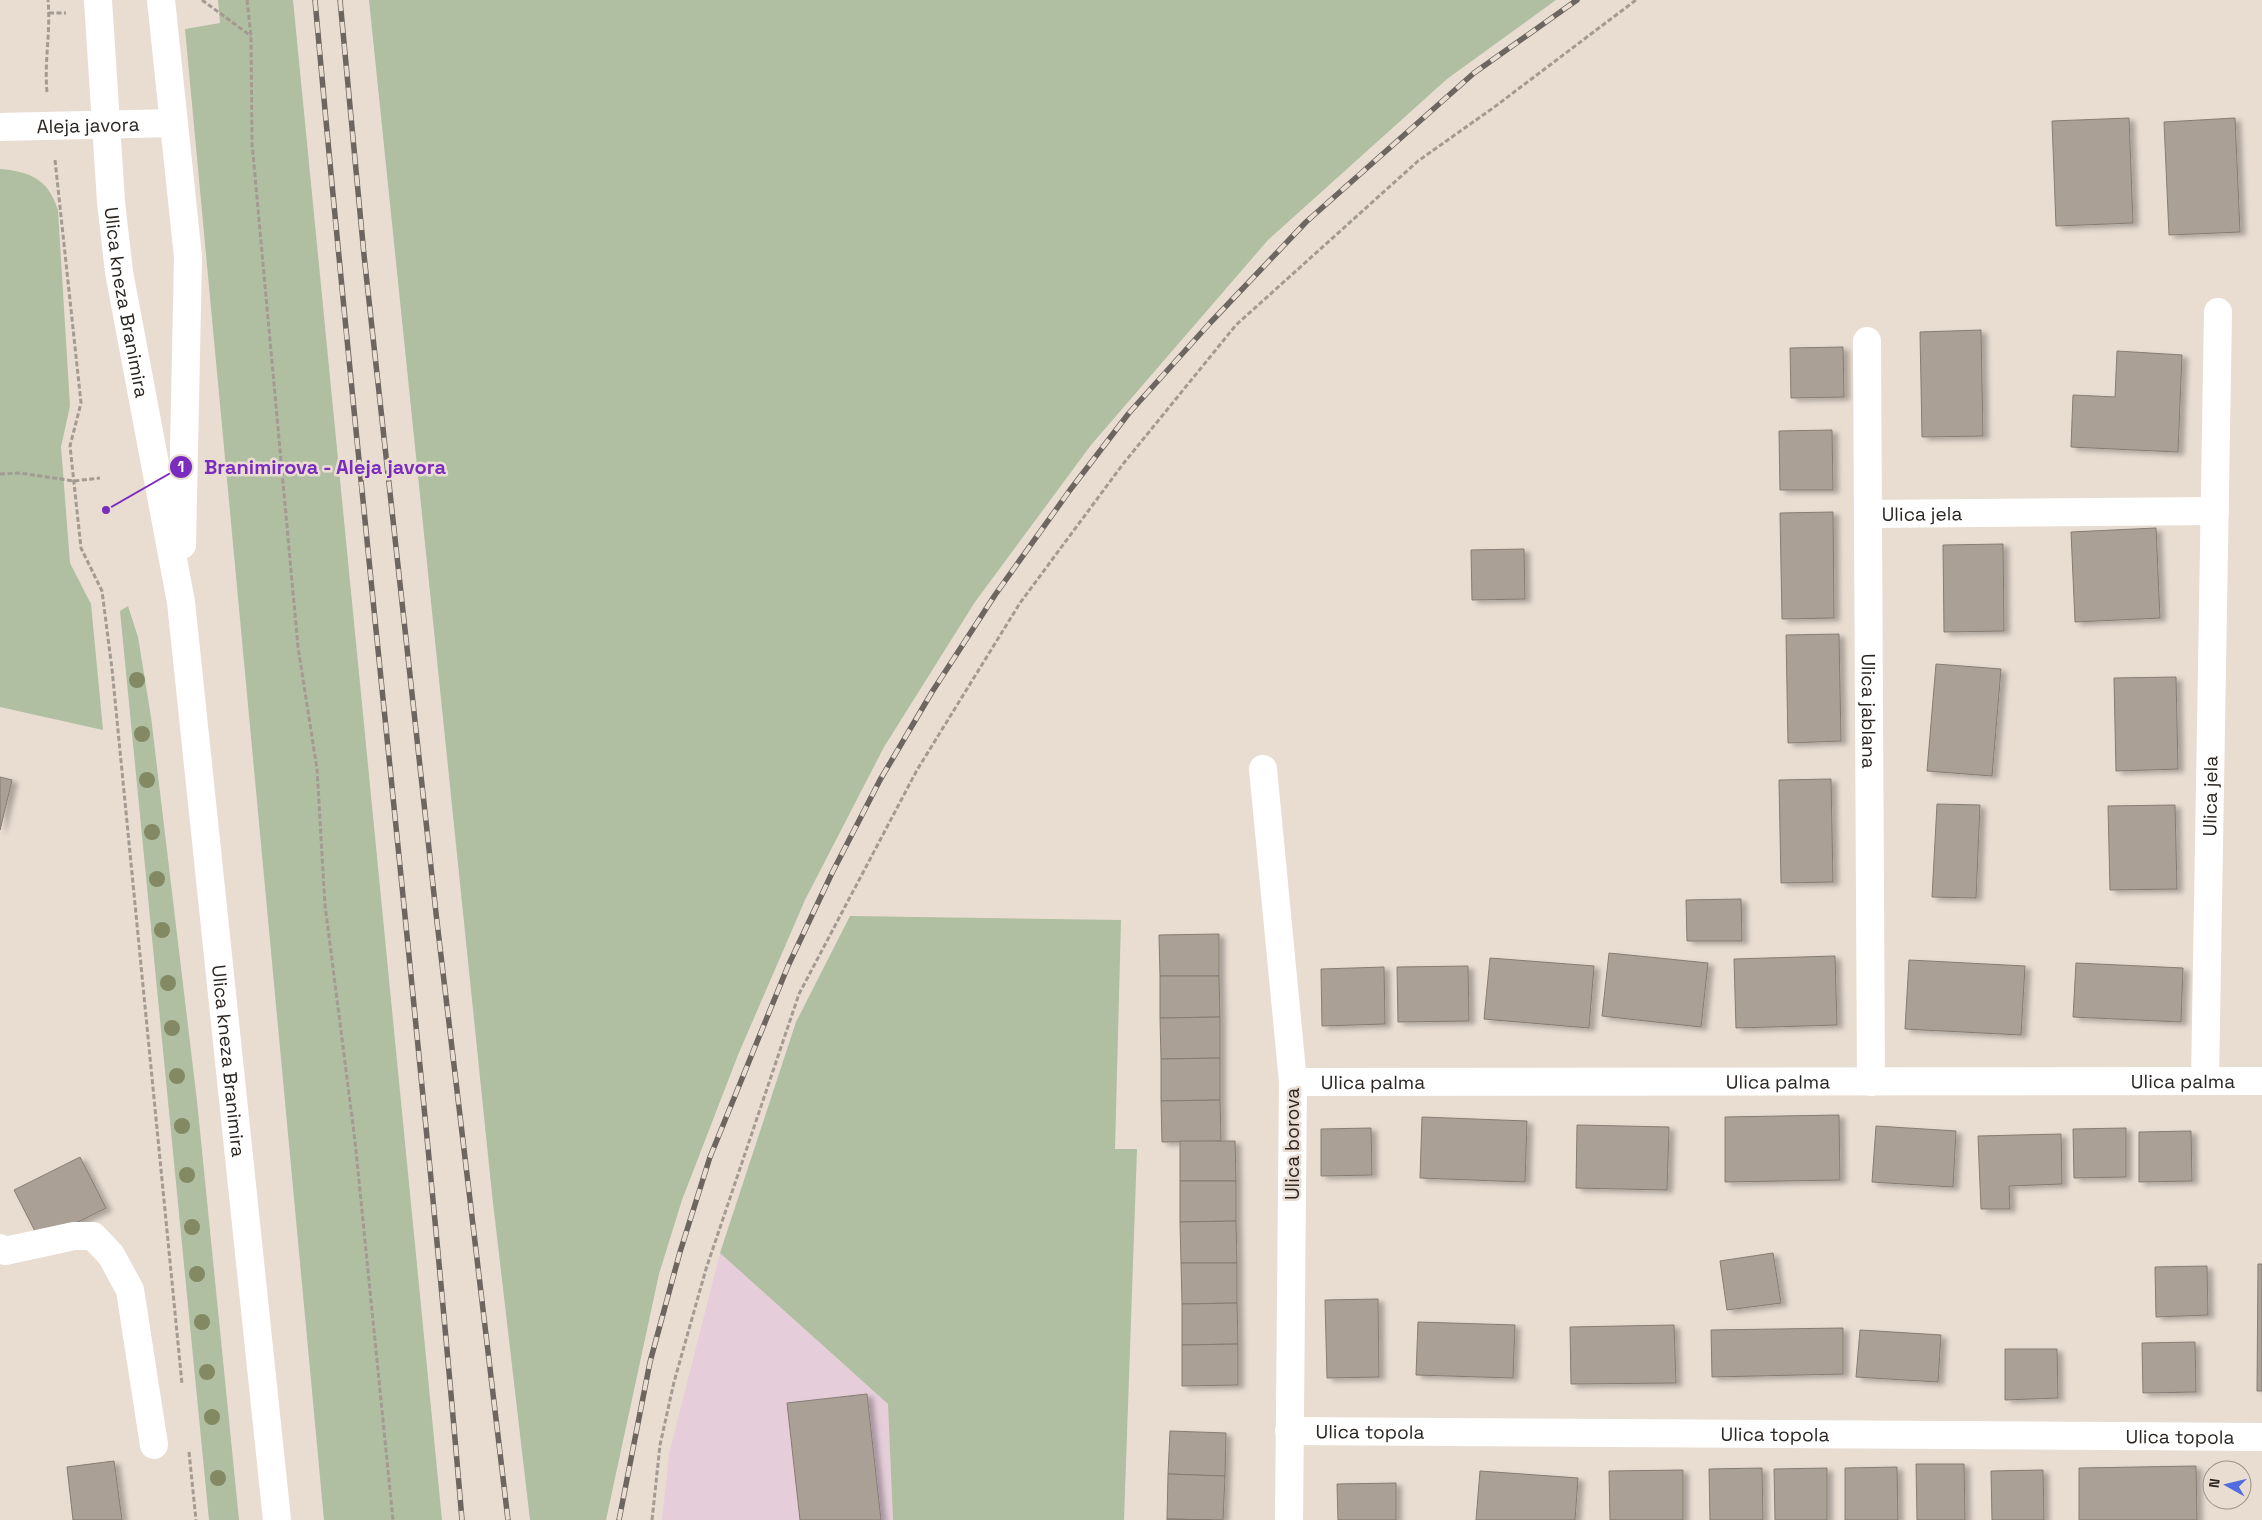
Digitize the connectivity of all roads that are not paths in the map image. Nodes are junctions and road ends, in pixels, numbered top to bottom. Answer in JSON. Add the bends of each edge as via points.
{"nodes":[{"id":1,"x":98,"y":0,"type":"edge"},
{"id":2,"x":161,"y":0,"type":"edge"},
{"id":3,"x":174,"y":123,"type":"junction"},
{"id":4,"x":106,"y":125,"type":"junction"},
{"id":5,"x":0,"y":127,"type":"edge"},
{"id":6,"x":2218,"y":312,"type":"dead end"},
{"id":7,"x":1867,"y":342,"type":"dead end"},
{"id":8,"x":2215,"y":510,"type":"junction"},
{"id":9,"x":1868,"y":514,"type":"junction"},
{"id":10,"x":181,"y":602,"type":"junction"},
{"id":11,"x":1263,"y":769,"type":"dead end"},
{"id":12,"x":2205,"y":1081,"type":"junction"},
{"id":13,"x":1293,"y":1082,"type":"junction"},
{"id":14,"x":1871,"y":1082,"type":"junction"},
{"id":15,"x":2262,"y":1082,"type":"edge"},
{"id":16,"x":0,"y":1248,"type":"edge"},
{"id":17,"x":1289,"y":1431,"type":"junction"},
{"id":18,"x":2262,"y":1437,"type":"edge"},
{"id":19,"x":154,"y":1445,"type":"dead end"},
{"id":20,"x":277,"y":1520,"type":"edge"},
{"id":21,"x":1289,"y":1520,"type":"edge"}],
"edges":[{"from":1,"to":4,"type":"street","name":"Ulica kneza Branimira"},
{"from":2,"to":3,"type":"street","name":"Ulica kneza Branimira"},
{"from":3,"to":4,"type":"street","name":"Aleja javora"},
{"from":3,"to":10,"type":"street","name":"Ulica kneza Branimira","via":[[188,257]]},
{"from":4,"to":5,"type":"street","name":"Aleja javora"},
{"from":4,"to":10,"type":"street","name":"Ulica kneza Branimira","via":[[118,272]]},
{"from":6,"to":8,"type":"street","name":"Ulica jela"},
{"from":7,"to":9,"type":"street","name":"Ulica jablana"},
{"from":8,"to":9,"type":"street","name":"Ulica jela"},
{"from":8,"to":12,"type":"street","name":"Ulica jela"},
{"from":9,"to":14,"type":"street","name":"Ulica jablana"},
{"from":10,"to":20,"type":"street","name":"Ulica kneza Branimira"},
{"from":11,"to":13,"type":"street","name":"Ulica borova"},
{"from":12,"to":14,"type":"street","name":"Ulica palma"},
{"from":12,"to":15,"type":"street","name":"Ulica palma"},
{"from":13,"to":14,"type":"street","name":"Ulica palma"},
{"from":13,"to":17,"type":"street","name":"Ulica borova"},
{"from":16,"to":19,"type":"street","via":[[5,1251],[74,1236],[93,1236],[111,1255],[130,1290]]},
{"from":17,"to":18,"type":"street","name":"Ulica topola"},
{"from":17,"to":21,"type":"street","name":"Ulica borova"}]}
